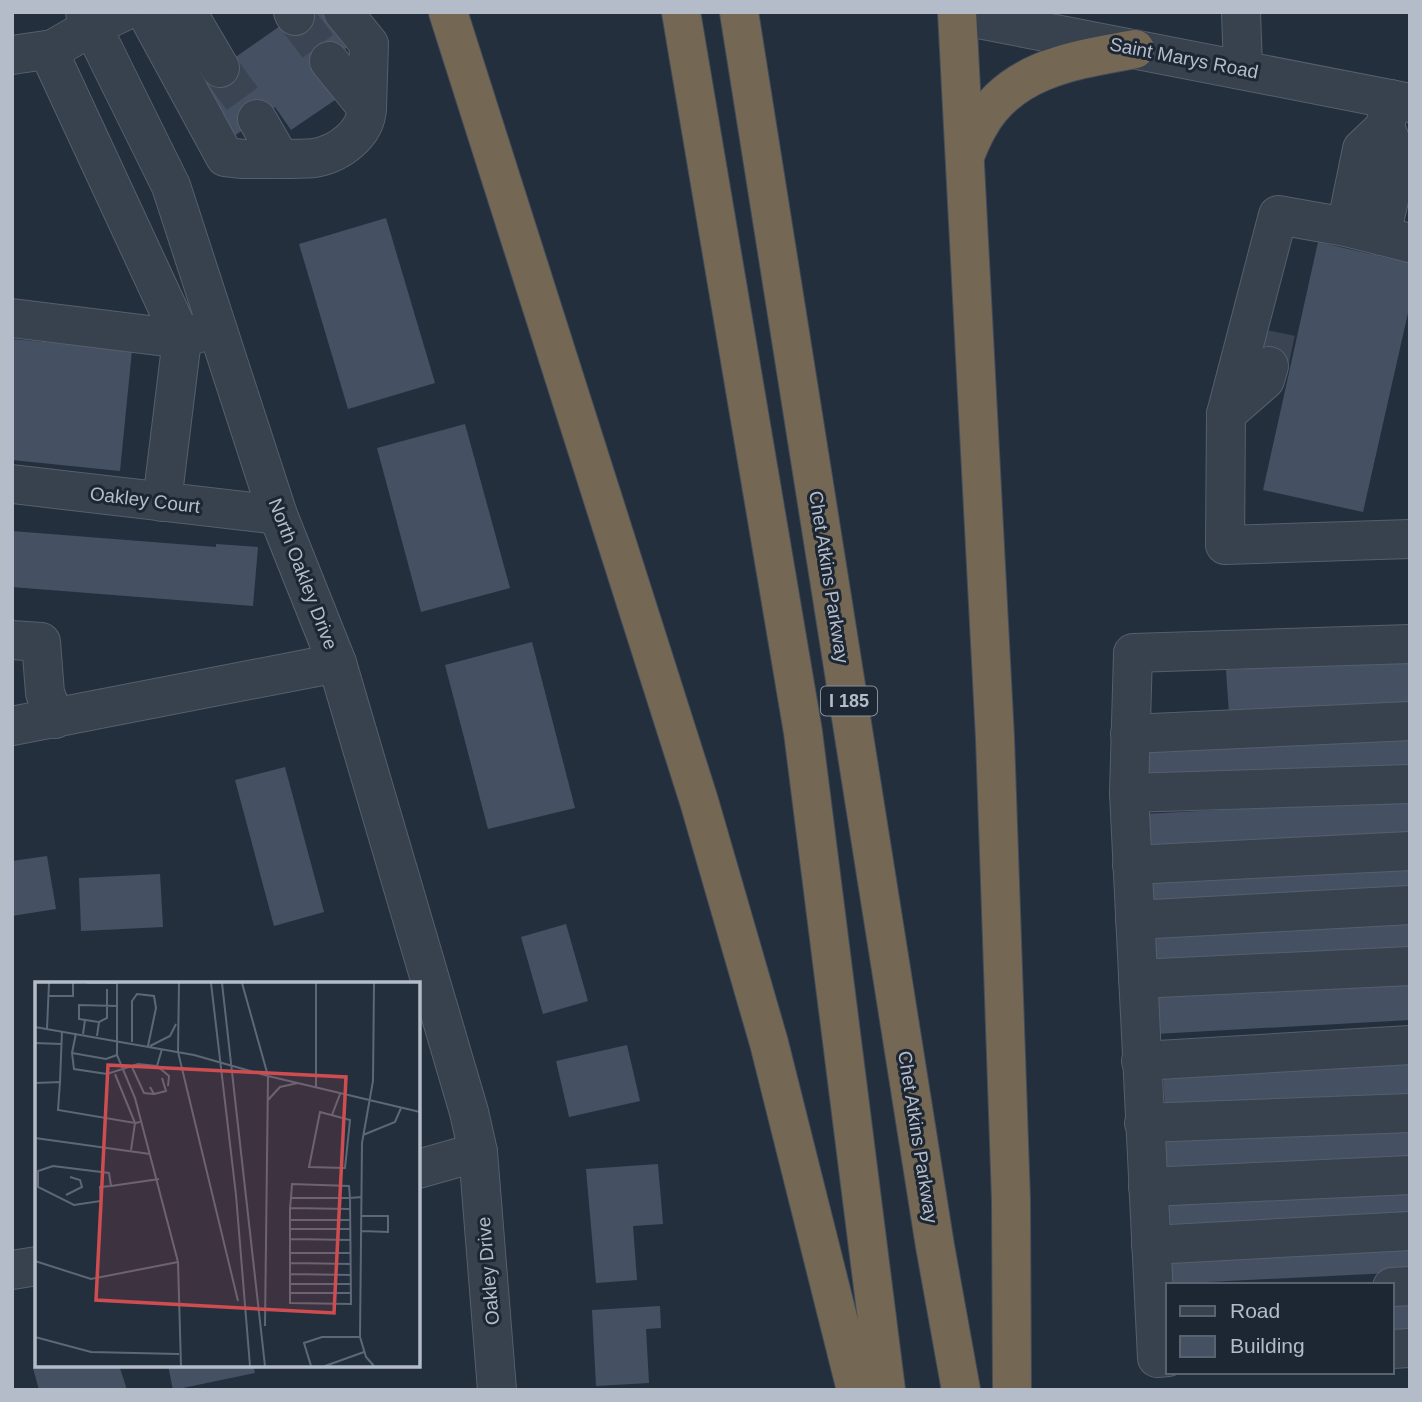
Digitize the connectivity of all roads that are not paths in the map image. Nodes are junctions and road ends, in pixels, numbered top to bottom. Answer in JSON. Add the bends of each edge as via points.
{"nodes":[{"id":1,"x":146,"y":12,"type":"edge"},
{"id":2,"x":187,"y":12,"type":"edge"},
{"id":3,"x":343,"y":12,"type":"edge"},
{"id":4,"x":448,"y":12,"type":"edge"},
{"id":5,"x":681,"y":12,"type":"edge"},
{"id":6,"x":738,"y":12,"type":"edge"},
{"id":7,"x":1241,"y":12,"type":"edge"},
{"id":8,"x":957,"y":13,"type":"edge"},
{"id":9,"x":100,"y":17,"type":"edge"},
{"id":10,"x":1135,"y":48,"type":"junction"},
{"id":11,"x":30,"y":52,"type":"edge"},
{"id":12,"x":329,"y":61,"type":"tunnel mouth"},
{"id":13,"x":220,"y":68,"type":"tunnel mouth"},
{"id":14,"x":1243,"y":68,"type":"junction"},
{"id":15,"x":367,"y":108,"type":"junction"},
{"id":16,"x":1395,"y":110,"type":"edge"},
{"id":17,"x":257,"y":119,"type":"tunnel mouth"},
{"id":18,"x":965,"y":156,"type":"junction"},
{"id":19,"x":280,"y":159,"type":"junction"},
{"id":20,"x":1379,"y":235,"type":"edge"},
{"id":21,"x":1261,"y":279,"type":"junction"},
{"id":22,"x":12,"y":318,"type":"edge"},
{"id":23,"x":200,"y":333,"type":"junction"},
{"id":24,"x":1226,"y":414,"type":"junction"},
{"id":25,"x":12,"y":484,"type":"edge"},
{"id":26,"x":162,"y":502,"type":"junction"},
{"id":27,"x":278,"y":515,"type":"junction"},
{"id":28,"x":1410,"y":539,"type":"edge"},
{"id":29,"x":12,"y":640,"type":"edge"},
{"id":30,"x":1410,"y":644,"type":"edge"},
{"id":31,"x":337,"y":663,"type":"junction"},
{"id":32,"x":55,"y":719,"type":"junction"},
{"id":33,"x":1410,"y":721,"type":"edge"},
{"id":34,"x":12,"y":726,"type":"edge"},
{"id":35,"x":1130,"y":734,"type":"junction"},
{"id":36,"x":1410,"y":784,"type":"edge"},
{"id":37,"x":1129,"y":793,"type":"junction"},
{"id":38,"x":1410,"y":851,"type":"edge"},
{"id":39,"x":1132,"y":865,"type":"junction"},
{"id":40,"x":1410,"y":905,"type":"edge"},
{"id":41,"x":1135,"y":920,"type":"junction"},
{"id":42,"x":1410,"y":966,"type":"edge"},
{"id":43,"x":1138,"y":979,"type":"junction"},
{"id":44,"x":1410,"y":1045,"type":"edge"},
{"id":45,"x":1141,"y":1061,"type":"junction"},
{"id":46,"x":1410,"y":1113,"type":"edge"},
{"id":47,"x":1144,"y":1123,"type":"junction"},
{"id":48,"x":478,"y":1152,"type":"junction"},
{"id":49,"x":420,"y":1168,"type":"edge"},
{"id":50,"x":1410,"y":1175,"type":"edge"},
{"id":51,"x":1148,"y":1187,"type":"junction"},
{"id":52,"x":1410,"y":1231,"type":"edge"},
{"id":53,"x":1151,"y":1245,"type":"junction"},
{"id":54,"x":35,"y":1266,"type":"edge"},
{"id":55,"x":12,"y":1270,"type":"edge"},
{"id":56,"x":1161,"y":1297,"type":"edge"},
{"id":57,"x":1166,"y":1357,"type":"edge"},
{"id":58,"x":497,"y":1390,"type":"edge"},
{"id":59,"x":856,"y":1390,"type":"edge"},
{"id":60,"x":886,"y":1390,"type":"edge"},
{"id":61,"x":961,"y":1390,"type":"edge"},
{"id":62,"x":1012,"y":1390,"type":"edge"}],
"edges":[{"from":1,"to":19,"type":"street","via":[[225,157]]},
{"from":2,"to":13,"type":"street"},
{"from":3,"to":15,"type":"street","via":[[369,44]]},
{"from":4,"to":59,"type":"highway","via":[[699,801],[769,1043]]},
{"from":5,"to":60,"type":"highway","number":"I 185","via":[[803,732]]},
{"from":6,"to":61,"type":"highway","name":"Chet Atkins Parkway","number":"I 185"},
{"from":7,"to":14,"type":"street"},
{"from":8,"to":10,"type":"street","name":"Saint Marys Road"},
{"from":8,"to":18,"type":"highway"},
{"from":9,"to":11,"type":"street"},
{"from":9,"to":23,"type":"street","name":"North Oakley Drive","via":[[171,186]]},
{"from":10,"to":14,"type":"street","name":"Saint Marys Road"},
{"from":10,"to":18,"type":"highway","via":[[1067,62],[1032,75],[1003,96],[979,124]]},
{"from":11,"to":23,"type":"street"},
{"from":12,"to":15,"type":"street"},
{"from":14,"to":16,"type":"street","name":"Saint Marys Road"},
{"from":15,"to":19,"type":"street","via":[[356,137],[336,150],[317,158]]},
{"from":16,"to":20,"type":"street","via":[[1398,159]]},
{"from":17,"to":19,"type":"street"},
{"from":18,"to":62,"type":"highway","via":[[995,738],[1011,1199]]},
{"from":20,"to":21,"type":"street","via":[[1278,215]]},
{"from":21,"to":24,"type":"street"},
{"from":21,"to":24,"type":"street","via":[[1273,349],[1265,380]]},
{"from":22,"to":23,"type":"street"},
{"from":23,"to":26,"type":"street"},
{"from":23,"to":27,"type":"street","name":"North Oakley Drive"},
{"from":24,"to":28,"type":"street","via":[[1225,544]]},
{"from":25,"to":26,"type":"street","name":"Oakley Court"},
{"from":26,"to":27,"type":"street","name":"Oakley Court"},
{"from":27,"to":31,"type":"street","name":"North Oakley Drive"},
{"from":29,"to":32,"type":"street","via":[[41,642],[45,693]]},
{"from":30,"to":35,"type":"street","via":[[1133,653]]},
{"from":31,"to":32,"type":"street"},
{"from":31,"to":48,"type":"street","name":"North Oakley Drive"},
{"from":32,"to":34,"type":"street"},
{"from":33,"to":35,"type":"street"},
{"from":35,"to":37,"type":"street"},
{"from":36,"to":37,"type":"street"},
{"from":37,"to":39,"type":"street"},
{"from":38,"to":39,"type":"street"},
{"from":39,"to":41,"type":"street"},
{"from":40,"to":41,"type":"street"},
{"from":41,"to":43,"type":"street"},
{"from":42,"to":43,"type":"street"},
{"from":43,"to":45,"type":"street"},
{"from":44,"to":45,"type":"street"},
{"from":45,"to":47,"type":"street"},
{"from":46,"to":47,"type":"street"},
{"from":47,"to":51,"type":"street"},
{"from":48,"to":49,"type":"street"},
{"from":48,"to":58,"type":"street","name":"Oakley Drive"},
{"from":50,"to":51,"type":"street"},
{"from":51,"to":53,"type":"street"},
{"from":52,"to":53,"type":"street"},
{"from":53,"to":56,"type":"street"},
{"from":54,"to":55,"type":"street"},
{"from":56,"to":57,"type":"street","via":[[1157,1358]]}]}
